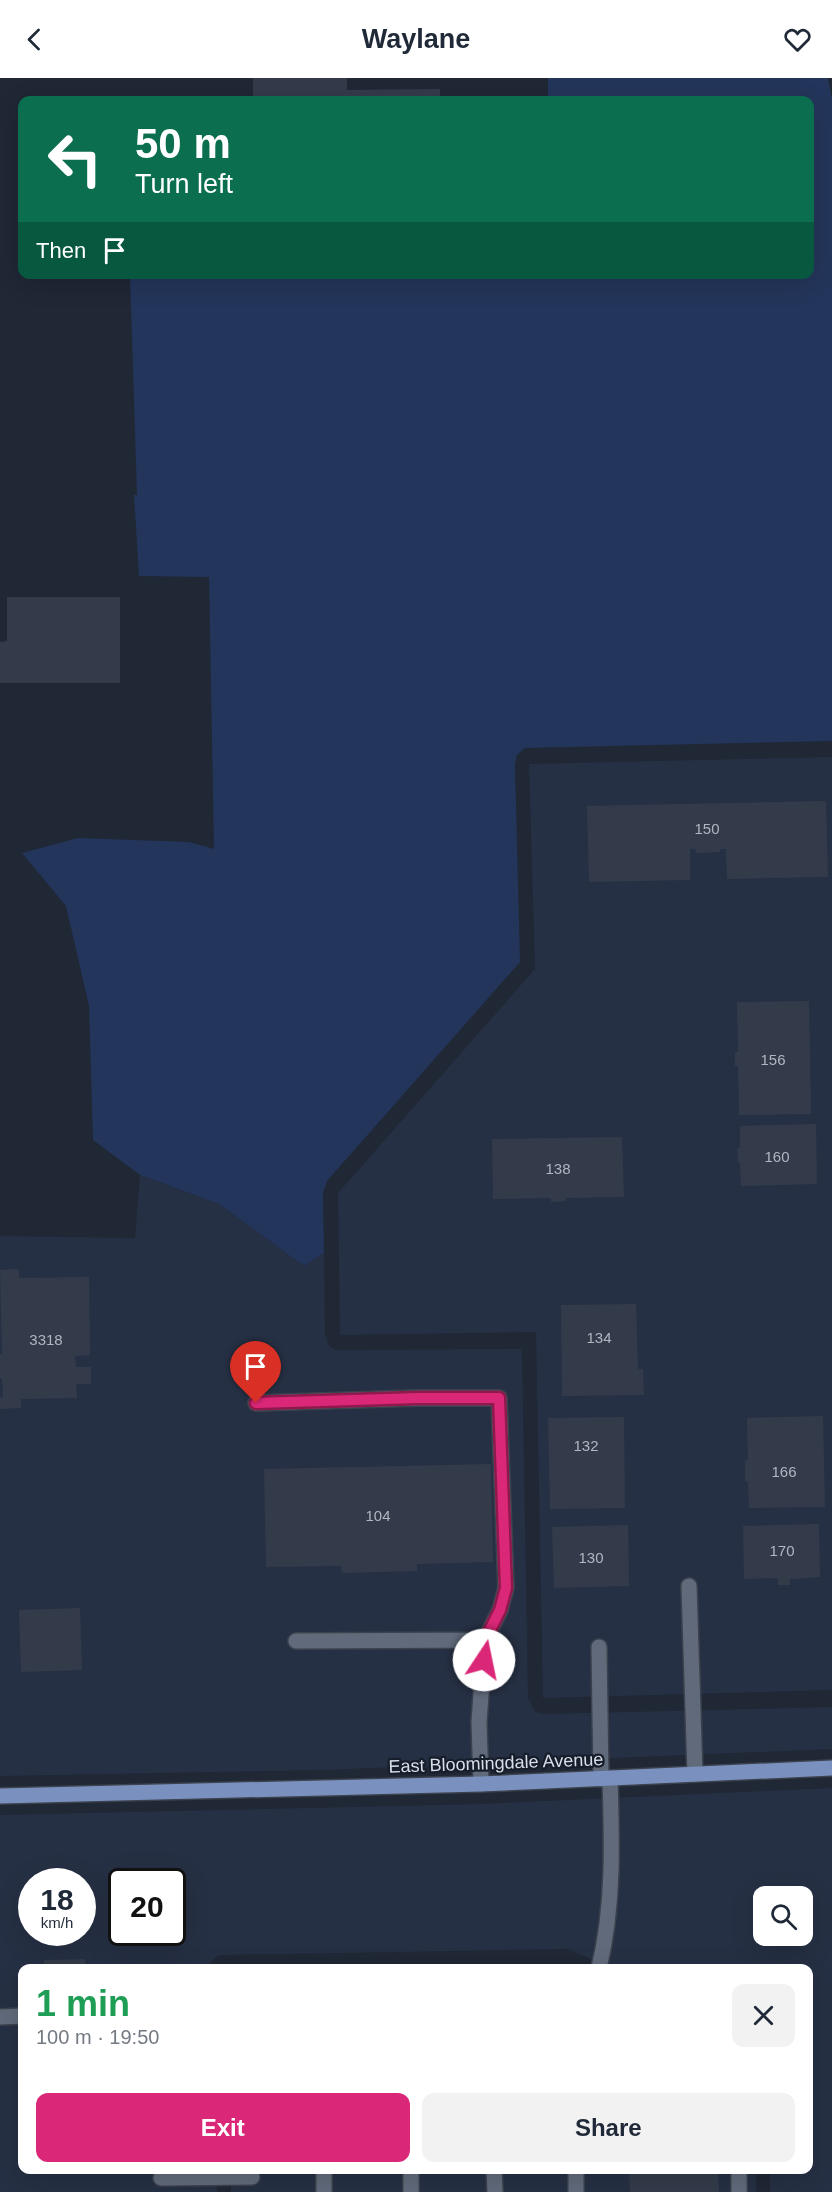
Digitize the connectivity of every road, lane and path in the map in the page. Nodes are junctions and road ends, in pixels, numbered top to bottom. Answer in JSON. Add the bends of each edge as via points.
{"nodes":[{"id":1,"x":256,"y":1403,"type":"dead end"},
{"id":2,"x":689,"y":1586,"type":"dead end"},
{"id":3,"x":485,"y":1640,"type":"junction"},
{"id":4,"x":296,"y":1641,"type":"dead end"},
{"id":5,"x":599,"y":1647,"type":"dead end"},
{"id":6,"x":832,"y":1768,"type":"edge"},
{"id":7,"x":695,"y":1774,"type":"junction"},
{"id":8,"x":606,"y":1778,"type":"junction"},
{"id":9,"x":481,"y":1784,"type":"junction"},
{"id":10,"x":0,"y":1796,"type":"edge"},
{"id":11,"x":600,"y":1964,"type":"edge"},
{"id":12,"x":18,"y":2016,"type":"edge"},
{"id":13,"x":0,"y":2017,"type":"edge"},
{"id":14,"x":187,"y":2174,"type":"edge"},
{"id":15,"x":203,"y":2174,"type":"edge"},
{"id":16,"x":324,"y":2174,"type":"edge"},
{"id":17,"x":411,"y":2174,"type":"edge"},
{"id":18,"x":494,"y":2174,"type":"edge"},
{"id":19,"x":576,"y":2174,"type":"edge"},
{"id":20,"x":739,"y":2174,"type":"edge"},
{"id":21,"x":161,"y":2178,"type":"dead end"},
{"id":22,"x":252,"y":2179,"type":"edge"},
{"id":23,"x":324,"y":2192,"type":"edge"},
{"id":24,"x":411,"y":2192,"type":"edge"},
{"id":25,"x":495,"y":2192,"type":"edge"},
{"id":26,"x":576,"y":2192,"type":"edge"},
{"id":27,"x":739,"y":2192,"type":"edge"}],
"edges":[{"from":1,"to":3,"type":"lane","via":[[499,1398],[506,1588]]},
{"from":2,"to":7,"type":"lane"},
{"from":3,"to":4,"type":"lane"},
{"from":3,"to":9,"type":"lane"},
{"from":5,"to":8,"type":"lane"},
{"from":6,"to":7,"type":"main road","name":"East Bloomingdale Avenue"},
{"from":7,"to":8,"type":"main road","name":"East Bloomingdale Avenue"},
{"from":8,"to":9,"type":"main road","name":"East Bloomingdale Avenue"},
{"from":8,"to":11,"type":"lane","via":[[613,1861]]},
{"from":9,"to":10,"type":"main road","name":"East Bloomingdale Avenue"},
{"from":12,"to":13,"type":"lane"},
{"from":14,"to":21,"type":"lane"},
{"from":15,"to":22,"type":"lane"},
{"from":16,"to":23,"type":"lane"},
{"from":17,"to":24,"type":"lane"},
{"from":18,"to":25,"type":"lane"},
{"from":19,"to":26,"type":"lane"},
{"from":20,"to":27,"type":"lane"}]}
